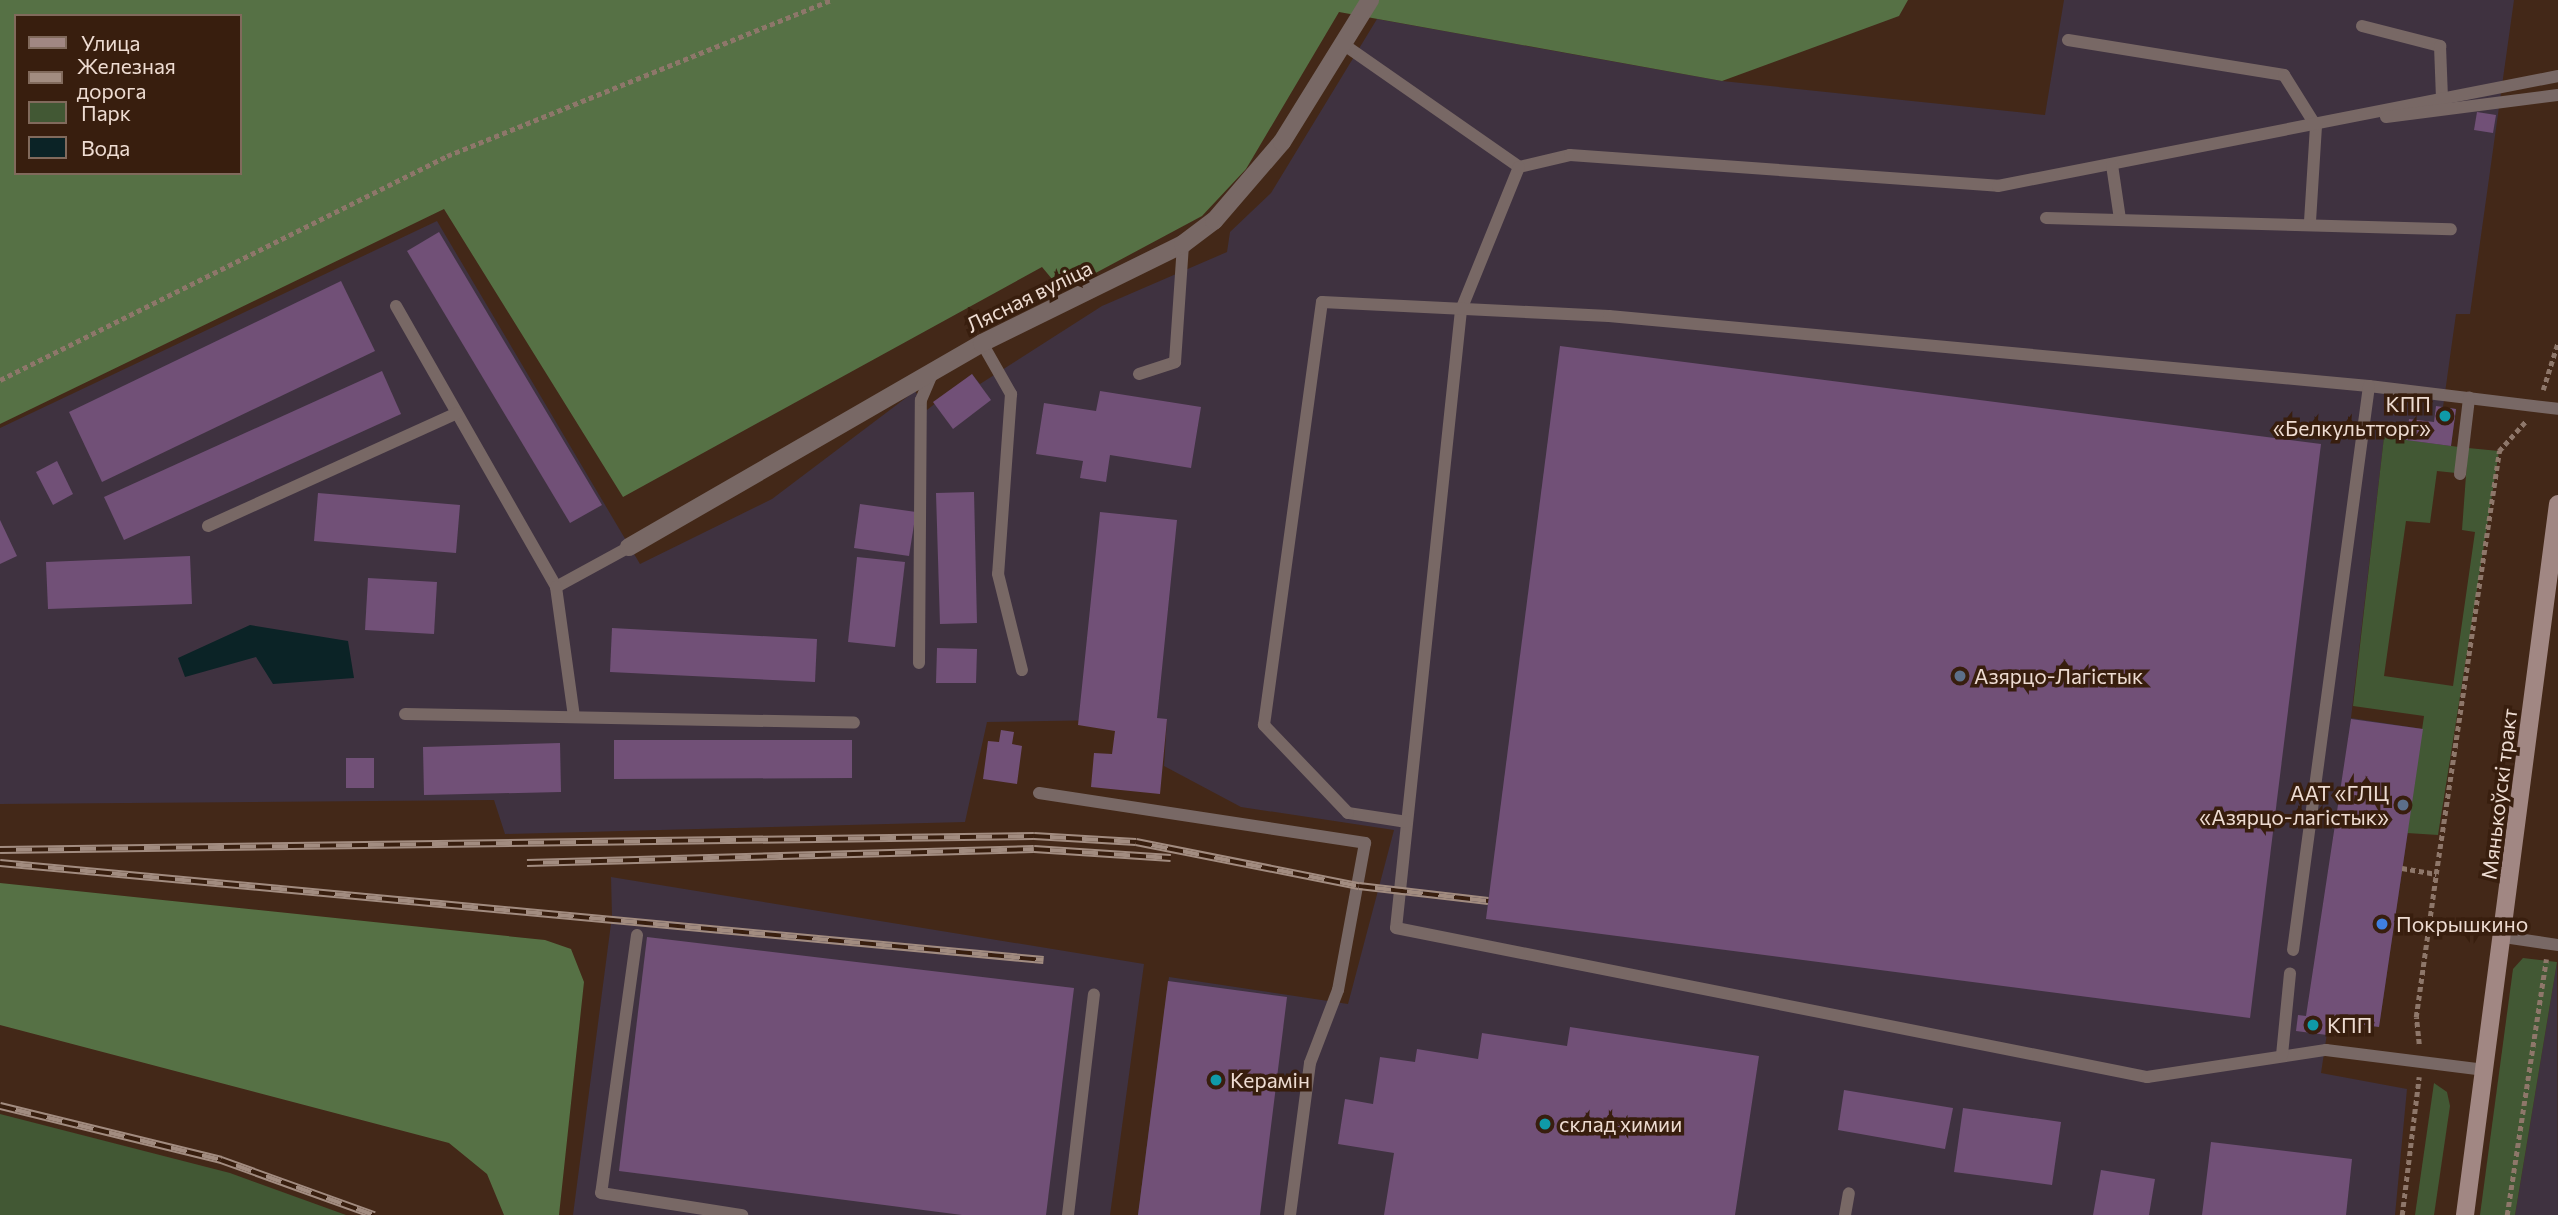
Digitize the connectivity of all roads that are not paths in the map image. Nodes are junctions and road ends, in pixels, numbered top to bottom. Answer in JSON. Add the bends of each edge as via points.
{"nodes":[{"id":1,"x":1370,"y":0,"type":"edge"},
{"id":2,"x":2362,"y":26,"type":"dead end"},
{"id":3,"x":2068,"y":40,"type":"dead end"},
{"id":4,"x":1343,"y":44,"type":"junction"},
{"id":5,"x":2558,"y":76,"type":"edge"},
{"id":6,"x":2558,"y":95,"type":"edge"},
{"id":7,"x":2442,"y":97,"type":"junction"},
{"id":8,"x":2316,"y":126,"type":"junction"},
{"id":9,"x":2112,"y":165,"type":"junction"},
{"id":10,"x":1519,"y":167,"type":"junction"},
{"id":11,"x":2046,"y":218,"type":"dead end"},
{"id":12,"x":2120,"y":219,"type":"junction"},
{"id":13,"x":2310,"y":221,"type":"junction"},
{"id":14,"x":2451,"y":229,"type":"dead end"},
{"id":15,"x":1183,"y":244,"type":"junction"},
{"id":16,"x":396,"y":306,"type":"dead end"},
{"id":17,"x":1461,"y":310,"type":"junction"},
{"id":18,"x":982,"y":343,"type":"junction"},
{"id":19,"x":934,"y":369,"type":"junction"},
{"id":20,"x":1139,"y":374,"type":"dead end"},
{"id":21,"x":2369,"y":386,"type":"junction"},
{"id":22,"x":2469,"y":398,"type":"junction"},
{"id":23,"x":2558,"y":409,"type":"edge"},
{"id":24,"x":457,"y":413,"type":"junction"},
{"id":25,"x":2460,"y":474,"type":"dead end"},
{"id":26,"x":2558,"y":504,"type":"edge"},
{"id":27,"x":208,"y":526,"type":"dead end"},
{"id":28,"x":629,"y":547,"type":"joint"},
{"id":29,"x":556,"y":587,"type":"junction"},
{"id":30,"x":919,"y":663,"type":"dead end"},
{"id":31,"x":1022,"y":670,"type":"dead end"},
{"id":32,"x":405,"y":714,"type":"dead end"},
{"id":33,"x":574,"y":717,"type":"junction"},
{"id":34,"x":854,"y":723,"type":"dead end"},
{"id":35,"x":1039,"y":793,"type":"dead end"},
{"id":36,"x":1407,"y":822,"type":"junction"},
{"id":37,"x":637,"y":935,"type":"dead end"},
{"id":38,"x":2504,"y":937,"type":"junction"},
{"id":39,"x":2553,"y":944,"type":"edge"},
{"id":40,"x":2293,"y":950,"type":"dead end"},
{"id":41,"x":2290,"y":973,"type":"dead end"},
{"id":42,"x":1094,"y":995,"type":"dead end"},
{"id":43,"x":2281,"y":1055,"type":"junction"},
{"id":44,"x":2485,"y":1070,"type":"junction"},
{"id":45,"x":1849,"y":1193,"type":"dead end"},
{"id":46,"x":741,"y":1215,"type":"edge"},
{"id":47,"x":1068,"y":1215,"type":"edge"},
{"id":48,"x":1290,"y":1215,"type":"edge"},
{"id":49,"x":1845,"y":1215,"type":"edge"},
{"id":50,"x":2465,"y":1215,"type":"edge"}],
"edges":[{"from":1,"to":4,"type":"street","name":"Лясная вуліца"},
{"from":2,"to":7,"type":"lane","via":[[2440,46]]},
{"from":3,"to":8,"type":"lane","via":[[2284,75]]},
{"from":4,"to":10,"type":"lane"},
{"from":4,"to":15,"type":"street","name":"Лясная вуліца","via":[[1282,142],[1214,221]]},
{"from":5,"to":7,"type":"lane"},
{"from":6,"to":8,"type":"lane"},
{"from":7,"to":8,"type":"lane"},
{"from":8,"to":9,"type":"lane"},
{"from":8,"to":13,"type":"lane"},
{"from":9,"to":10,"type":"lane","via":[[1998,186],[1570,155]]},
{"from":9,"to":12,"type":"lane"},
{"from":10,"to":17,"type":"lane"},
{"from":11,"to":12,"type":"lane"},
{"from":12,"to":13,"type":"lane"},
{"from":13,"to":14,"type":"lane"},
{"from":15,"to":18,"type":"street","name":"Лясная вуліца"},
{"from":15,"to":20,"type":"lane","via":[[1175,362]]},
{"from":16,"to":24,"type":"lane"},
{"from":17,"to":21,"type":"lane","via":[[1609,316]]},
{"from":17,"to":36,"type":"lane"},
{"from":17,"to":36,"type":"lane","via":[[1322,303],[1264,725],[1348,813]]},
{"from":18,"to":19,"type":"street","name":"Лясная вуліца"},
{"from":18,"to":31,"type":"lane","via":[[1011,394],[998,574]]},
{"from":19,"to":28,"type":"street","name":"Лясная вуліца"},
{"from":19,"to":30,"type":"lane","via":[[921,400]]},
{"from":21,"to":22,"type":"lane"},
{"from":21,"to":40,"type":"lane"},
{"from":22,"to":23,"type":"lane"},
{"from":22,"to":25,"type":"lane"},
{"from":24,"to":27,"type":"lane"},
{"from":24,"to":29,"type":"lane"},
{"from":26,"to":38,"type":"street","name":"Мянькоўскі тракт"},
{"from":28,"to":29,"type":"lane"},
{"from":29,"to":33,"type":"lane"},
{"from":32,"to":33,"type":"lane"},
{"from":33,"to":34,"type":"lane"},
{"from":35,"to":48,"type":"lane","via":[[1365,843],[1338,990],[1310,1063]]},
{"from":36,"to":43,"type":"lane","via":[[1396,928],[2147,1077]]},
{"from":37,"to":46,"type":"lane","via":[[601,1193]]},
{"from":38,"to":39,"type":"lane"},
{"from":38,"to":44,"type":"street","name":"Мянькоўскі тракт"},
{"from":41,"to":43,"type":"lane"},
{"from":42,"to":47,"type":"lane"},
{"from":43,"to":44,"type":"lane","via":[[2326,1050]]},
{"from":44,"to":50,"type":"street","name":"Мянькоўскі тракт"},
{"from":45,"to":49,"type":"lane"}]}
